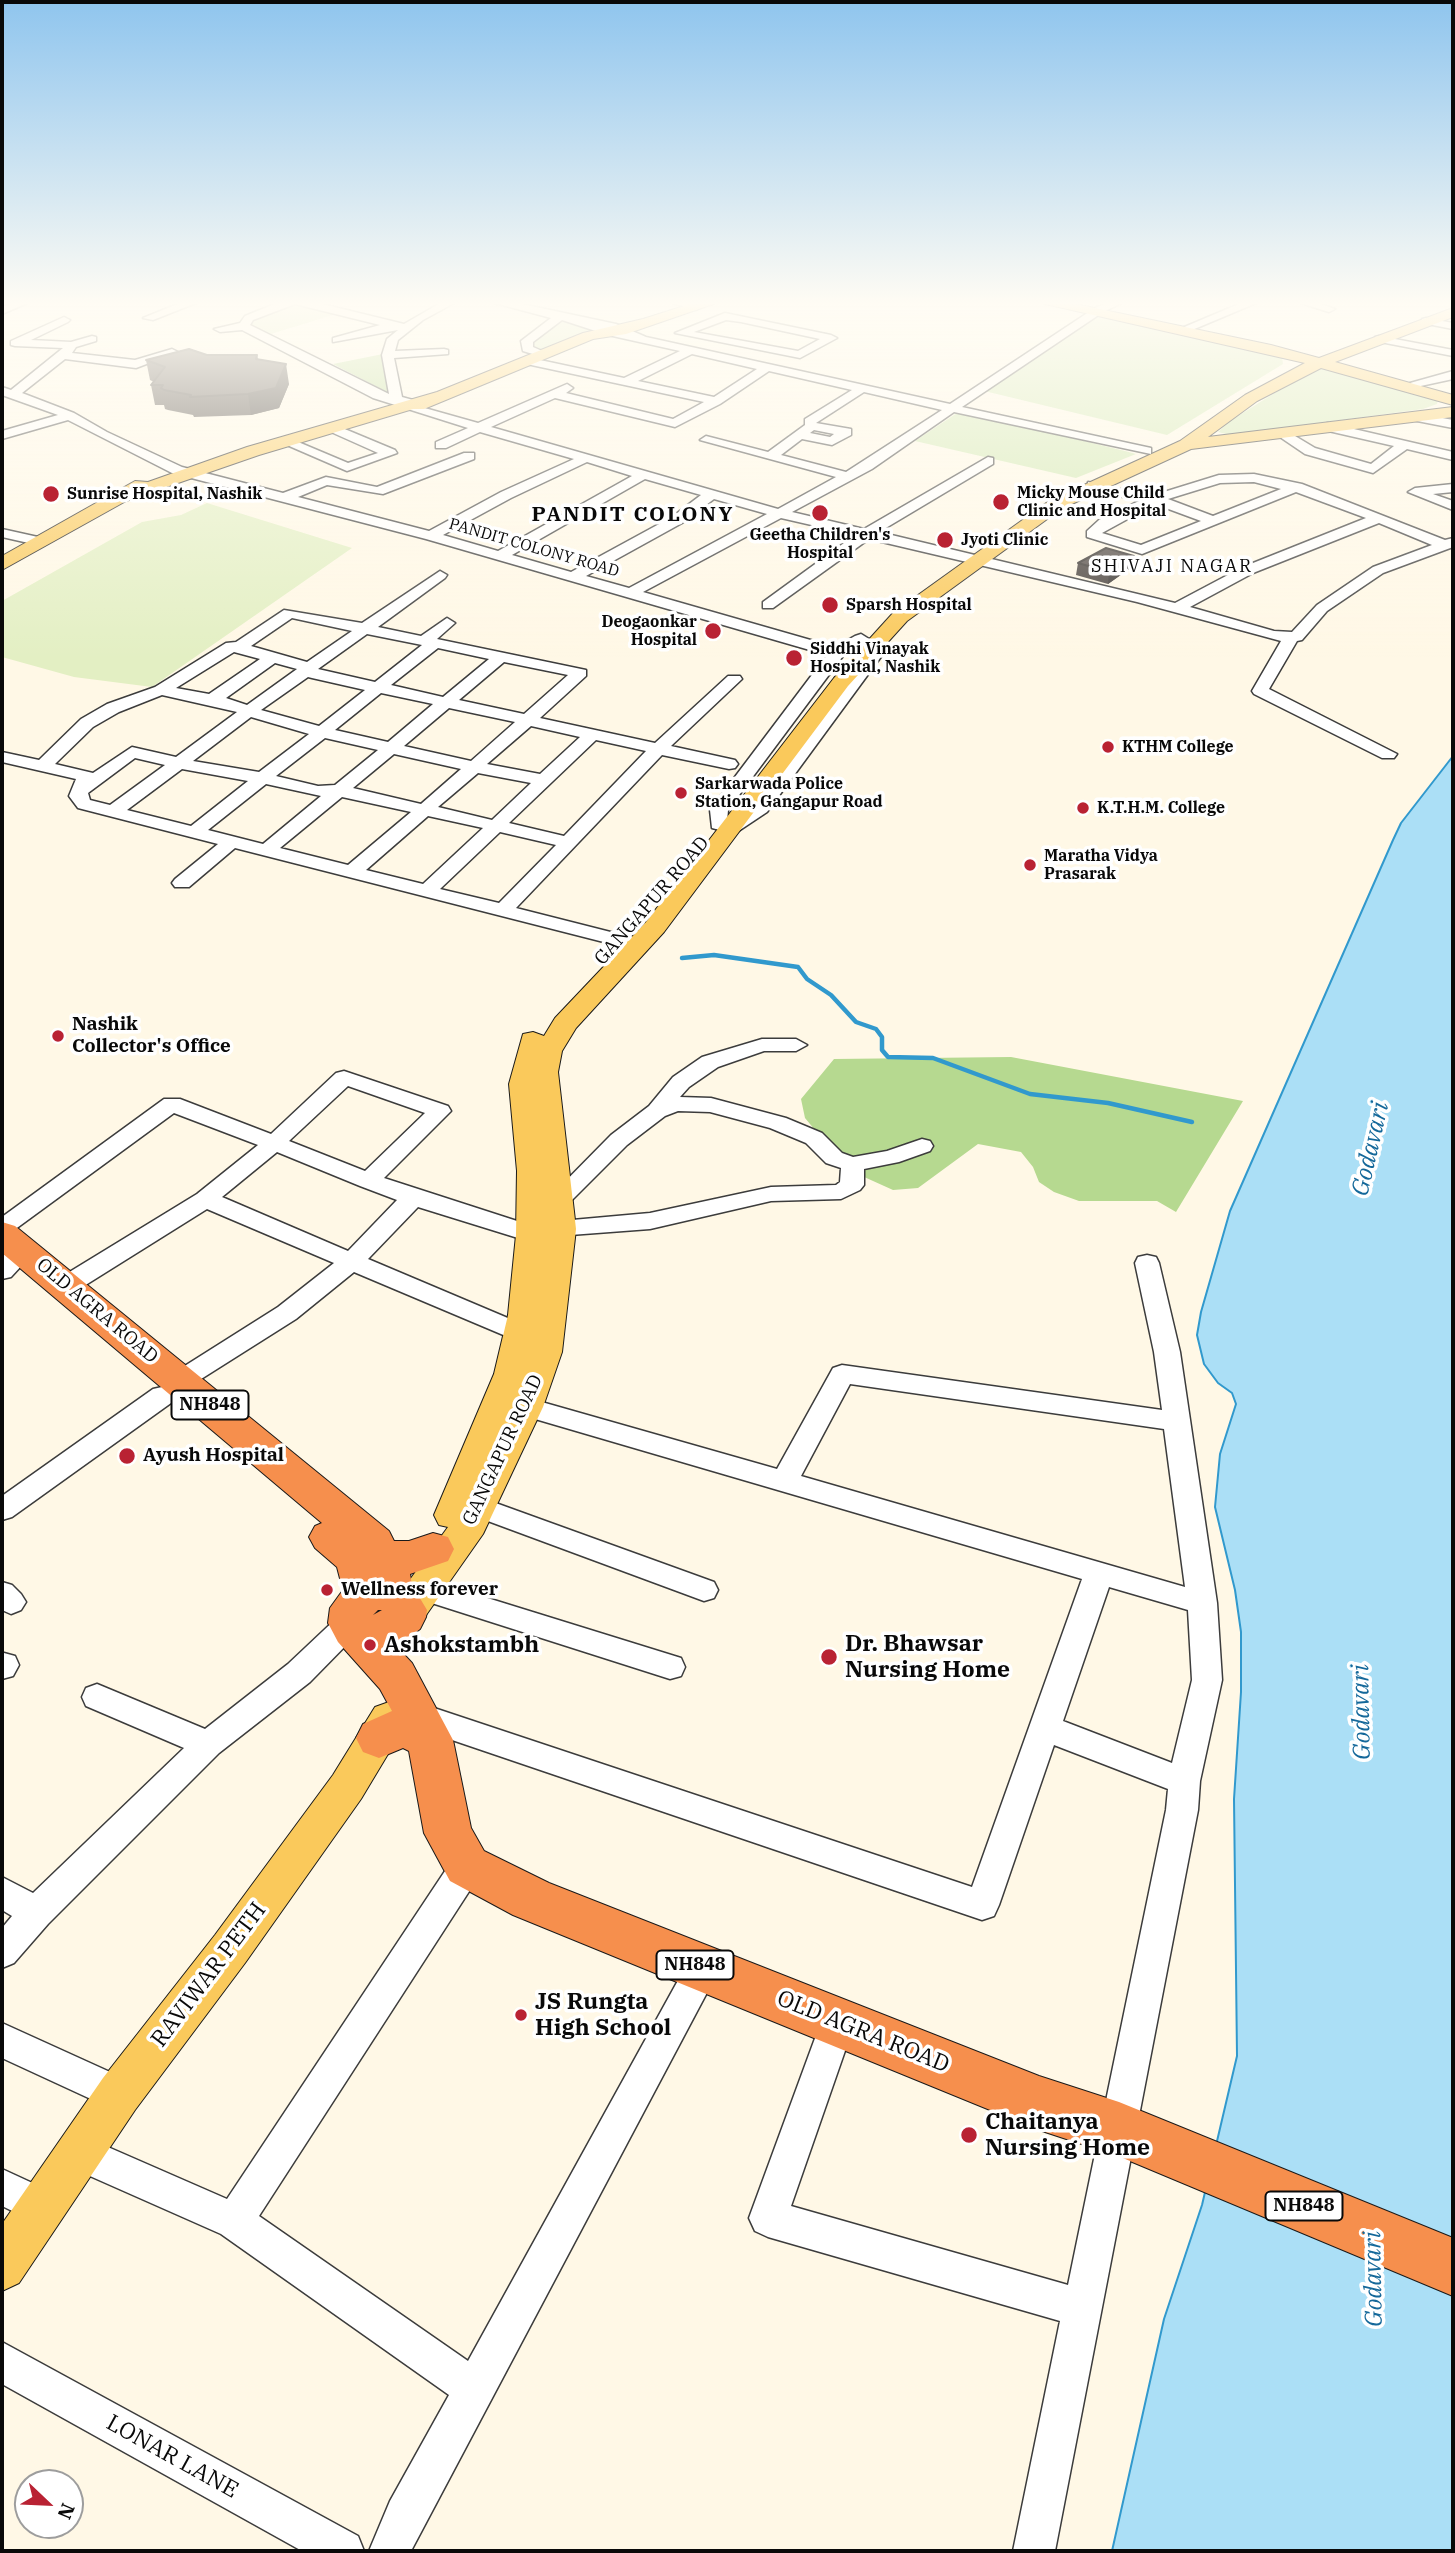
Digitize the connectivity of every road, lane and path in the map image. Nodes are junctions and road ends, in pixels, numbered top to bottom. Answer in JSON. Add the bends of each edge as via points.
{"nodes":[{"id":1,"x":55,"y":420,"type":"edge"},
{"id":2,"x":77,"y":420,"type":"edge"},
{"id":3,"x":362,"y":420,"type":"edge"},
{"id":4,"x":460,"y":420,"type":"edge"},
{"id":5,"x":494,"y":420,"type":"edge"},
{"id":6,"x":663,"y":420,"type":"edge"},
{"id":7,"x":680,"y":420,"type":"edge"},
{"id":8,"x":812,"y":420,"type":"edge"},
{"id":9,"x":933,"y":420,"type":"edge"},
{"id":10,"x":1011,"y":420,"type":"edge"},
{"id":11,"x":1203,"y":420,"type":"edge"},
{"id":12,"x":1220,"y":420,"type":"edge"},
{"id":13,"x":1388,"y":420,"type":"edge"},
{"id":14,"x":1433,"y":420,"type":"edge"},
{"id":15,"x":809,"y":422,"type":"dead end"},
{"id":16,"x":675,"y":423,"type":"junction"},
{"id":17,"x":1453,"y":424,"type":"edge"},
{"id":18,"x":481,"y":426,"type":"junction"},
{"id":19,"x":341,"y":427,"type":"junction"},
{"id":20,"x":1328,"y":427,"type":"junction"},
{"id":21,"x":1280,"y":433,"type":"junction"},
{"id":22,"x":3,"y":434,"type":"edge"},
{"id":23,"x":286,"y":442,"type":"junction"},
{"id":24,"x":398,"y":442,"type":"dead end"},
{"id":25,"x":441,"y":444,"type":"dead end"},
{"id":26,"x":1186,"y":445,"type":"junction"},
{"id":27,"x":1404,"y":445,"type":"junction"},
{"id":28,"x":379,"y":448,"type":"junction"},
{"id":29,"x":1146,"y":451,"type":"junction"},
{"id":30,"x":469,"y":456,"type":"dead end"},
{"id":31,"x":1453,"y":456,"type":"edge"},
{"id":32,"x":588,"y":457,"type":"junction"},
{"id":33,"x":779,"y":457,"type":"junction"},
{"id":34,"x":988,"y":461,"type":"dead end"},
{"id":35,"x":185,"y":469,"type":"junction"},
{"id":36,"x":645,"y":474,"type":"junction"},
{"id":37,"x":848,"y":476,"type":"junction"},
{"id":38,"x":1093,"y":485,"type":"junction"},
{"id":39,"x":1297,"y":487,"type":"junction"},
{"id":40,"x":1453,"y":488,"type":"edge"},
{"id":41,"x":712,"y":494,"type":"junction"},
{"id":42,"x":286,"y":498,"type":"junction"},
{"id":43,"x":1153,"y":500,"type":"junction"},
{"id":44,"x":1453,"y":506,"type":"edge"},
{"id":45,"x":778,"y":513,"type":"junction"},
{"id":46,"x":1380,"y":518,"type":"junction"},
{"id":47,"x":1214,"y":521,"type":"junction"},
{"id":48,"x":2,"y":533,"type":"edge"},
{"id":49,"x":866,"y":534,"type":"junction"},
{"id":50,"x":431,"y":536,"type":"junction"},
{"id":51,"x":42,"y":542,"type":"junction"},
{"id":52,"x":1449,"y":543,"type":"edge"},
{"id":53,"x":500,"y":556,"type":"junction"},
{"id":54,"x":969,"y":556,"type":"junction"},
{"id":55,"x":2,"y":564,"type":"edge"},
{"id":56,"x":440,"y":575,"type":"dead end"},
{"id":57,"x":573,"y":578,"type":"junction"},
{"id":58,"x":629,"y":594,"type":"junction"},
{"id":59,"x":768,"y":605,"type":"dead end"},
{"id":60,"x":1177,"y":608,"type":"junction"},
{"id":61,"x":447,"y":623,"type":"dead end"},
{"id":62,"x":365,"y":629,"type":"junction"},
{"id":63,"x":1291,"y":638,"type":"junction"},
{"id":64,"x":430,"y":642,"type":"junction"},
{"id":65,"x":858,"y":647,"type":"junction"},
{"id":66,"x":238,"y":648,"type":"junction"},
{"id":67,"x":273,"y":657,"type":"junction"},
{"id":68,"x":501,"y":657,"type":"junction"},
{"id":69,"x":307,"y":669,"type":"junction"},
{"id":70,"x":733,"y":678,"type":"dead end"},
{"id":71,"x":378,"y":687,"type":"junction"},
{"id":72,"x":162,"y":690,"type":"junction"},
{"id":73,"x":212,"y":700,"type":"junction"},
{"id":74,"x":444,"y":701,"type":"junction"},
{"id":75,"x":249,"y":711,"type":"junction"},
{"id":76,"x":526,"y":719,"type":"junction"},
{"id":77,"x":320,"y":732,"type":"junction"},
{"id":78,"x":593,"y":734,"type":"junction"},
{"id":79,"x":389,"y":748,"type":"junction"},
{"id":80,"x":659,"y":748,"type":"junction"},
{"id":81,"x":1388,"y":754,"type":"dead end"},
{"id":82,"x":2,"y":757,"type":"edge"},
{"id":83,"x":180,"y":762,"type":"junction"},
{"id":84,"x":729,"y":764,"type":"dead end"},
{"id":85,"x":44,"y":765,"type":"junction"},
{"id":86,"x":474,"y":767,"type":"junction"},
{"id":87,"x":263,"y":778,"type":"junction"},
{"id":88,"x":543,"y":780,"type":"junction"},
{"id":89,"x":336,"y":790,"type":"junction"},
{"id":90,"x":78,"y":792,"type":"junction"},
{"id":91,"x":424,"y":810,"type":"junction"},
{"id":92,"x":114,"y":811,"type":"junction"},
{"id":93,"x":495,"y":826,"type":"junction"},
{"id":94,"x":725,"y":826,"type":"junction"},
{"id":95,"x":194,"y":831,"type":"junction"},
{"id":96,"x":232,"y":841,"type":"junction"},
{"id":97,"x":568,"y":842,"type":"junction"},
{"id":98,"x":267,"y":850,"type":"junction"},
{"id":99,"x":353,"y":871,"type":"junction"},
{"id":100,"x":182,"y":883,"type":"dead end"},
{"id":101,"x":428,"y":890,"type":"junction"},
{"id":102,"x":504,"y":909,"type":"junction"},
{"id":103,"x":629,"y":942,"type":"junction"},
{"id":104,"x":796,"y":1045,"type":"dead end"},
{"id":105,"x":657,"y":1111,"type":"junction"},
{"id":106,"x":274,"y":1143,"type":"junction"},
{"id":107,"x":922,"y":1146,"type":"dead end"},
{"id":108,"x":852,"y":1164,"type":"junction"},
{"id":109,"x":368,"y":1181,"type":"junction"},
{"id":110,"x":413,"y":1198,"type":"junction"},
{"id":111,"x":205,"y":1199,"type":"junction"},
{"id":112,"x":552,"y":1227,"type":"junction"},
{"id":113,"x":7,"y":1252,"type":"edge"},
{"id":114,"x":353,"y":1260,"type":"junction"},
{"id":115,"x":1147,"y":1263,"type":"dead end"},
{"id":116,"x":67,"y":1285,"type":"junction"},
{"id":117,"x":520,"y":1333,"type":"junction"},
{"id":118,"x":171,"y":1388,"type":"junction"},
{"id":119,"x":514,"y":1403,"type":"junction"},
{"id":120,"x":1175,"y":1421,"type":"junction"},
{"id":121,"x":784,"y":1482,"type":"junction"},
{"id":122,"x":479,"y":1507,"type":"junction"},
{"id":123,"x":2,"y":1510,"type":"edge"},
{"id":124,"x":433,"y":1549,"type":"junction"},
{"id":125,"x":380,"y":1553,"type":"junction"},
{"id":126,"x":1099,"y":1573,"type":"junction"},
{"id":127,"x":704,"y":1590,"type":"dead end"},
{"id":128,"x":1202,"y":1603,"type":"junction"},
{"id":129,"x":382,"y":1608,"type":"junction"},
{"id":130,"x":670,"y":1667,"type":"dead end"},
{"id":131,"x":97,"y":1697,"type":"dead end"},
{"id":132,"x":405,"y":1717,"type":"junction"},
{"id":133,"x":1045,"y":1727,"type":"junction"},
{"id":134,"x":208,"y":1744,"type":"junction"},
{"id":135,"x":1184,"y":1781,"type":"junction"},
{"id":136,"x":467,"y":1866,"type":"junction"},
{"id":137,"x":2,"y":1892,"type":"edge"},
{"id":138,"x":36,"y":1913,"type":"junction"},
{"id":139,"x":2,"y":1952,"type":"edge"},
{"id":140,"x":703,"y":1968,"type":"junction"},
{"id":141,"x":838,"y":2022,"type":"junction"},
{"id":142,"x":4,"y":2046,"type":"edge"},
{"id":143,"x":119,"y":2094,"type":"junction"},
{"id":144,"x":1137,"y":2138,"type":"junction"},
{"id":145,"x":78,"y":2152,"type":"junction"},
{"id":146,"x":2,"y":2187,"type":"edge"},
{"id":147,"x":41,"y":2206,"type":"junction"},
{"id":148,"x":234,"y":2221,"type":"junction"},
{"id":149,"x":2,"y":2266,"type":"edge"},
{"id":150,"x":1453,"y":2267,"type":"edge"},
{"id":151,"x":1082,"y":2308,"type":"junction"},
{"id":152,"x":2,"y":2362,"type":"edge"},
{"id":153,"x":474,"y":2389,"type":"junction"},
{"id":154,"x":343,"y":2551,"type":"edge"},
{"id":155,"x":390,"y":2551,"type":"edge"},
{"id":156,"x":1034,"y":2551,"type":"edge"}],
"edges":[{"from":1,"to":22,"type":"street"},
{"from":2,"to":35,"type":"street","name":"PANDIT COLONY ROAD"},
{"from":3,"to":19,"type":"main road"},
{"from":4,"to":18,"type":"street"},
{"from":5,"to":18,"type":"street"},
{"from":6,"to":16,"type":"street"},
{"from":7,"to":16,"type":"street"},
{"from":8,"to":15,"type":"street"},
{"from":9,"to":37,"type":"street"},
{"from":10,"to":29,"type":"street"},
{"from":11,"to":29,"type":"main road"},
{"from":12,"to":26,"type":"main road"},
{"from":13,"to":20,"type":"main road"},
{"from":14,"to":17,"type":"street"},
{"from":16,"to":33,"type":"street","via":[[669,427]]},
{"from":18,"to":25,"type":"street"},
{"from":18,"to":32,"type":"street"},
{"from":19,"to":23,"type":"main road"},
{"from":19,"to":28,"type":"street"},
{"from":20,"to":21,"type":"main road"},
{"from":20,"to":27,"type":"street"},
{"from":21,"to":26,"type":"main road"},
{"from":21,"to":27,"type":"street","via":[[1310,451],[1373,469]]},
{"from":23,"to":28,"type":"street","via":[[347,467],[390,453]]},
{"from":23,"to":35,"type":"main road"},
{"from":24,"to":28,"type":"street"},
{"from":26,"to":38,"type":"main road"},
{"from":27,"to":31,"type":"street"},
{"from":29,"to":54,"type":"main road","via":[[1041,500]]},
{"from":30,"to":42,"type":"street","via":[[378,491],[326,481]]},
{"from":32,"to":36,"type":"street"},
{"from":32,"to":50,"type":"street"},
{"from":33,"to":33,"type":"street","via":[[799,437],[834,446],[812,461]]},
{"from":33,"to":37,"type":"street"},
{"from":34,"to":49,"type":"street"},
{"from":35,"to":42,"type":"street","name":"PANDIT COLONY ROAD"},
{"from":35,"to":51,"type":"main road","via":[[124,496]]},
{"from":36,"to":41,"type":"street"},
{"from":36,"to":53,"type":"street"},
{"from":37,"to":45,"type":"street"},
{"from":38,"to":43,"type":"street"},
{"from":38,"to":54,"type":"main road"},
{"from":39,"to":43,"type":"street","via":[[1238,477]]},
{"from":39,"to":46,"type":"street"},
{"from":39,"to":47,"type":"street"},
{"from":40,"to":44,"type":"street","via":[[1415,492]]},
{"from":41,"to":45,"type":"street"},
{"from":41,"to":57,"type":"street","via":[[677,520]]},
{"from":42,"to":50,"type":"street","name":"PANDIT COLONY ROAD"},
{"from":43,"to":47,"type":"street"},
{"from":43,"to":47,"type":"street","via":[[1104,523],[1092,534],[1142,550]]},
{"from":45,"to":49,"type":"street"},
{"from":45,"to":58,"type":"street"},
{"from":46,"to":52,"type":"street"},
{"from":46,"to":60,"type":"street","via":[[1248,570]]},
{"from":48,"to":51,"type":"street"},
{"from":49,"to":54,"type":"street"},
{"from":49,"to":59,"type":"street"},
{"from":50,"to":53,"type":"street","name":"PANDIT COLONY ROAD"},
{"from":51,"to":55,"type":"main road"},
{"from":52,"to":63,"type":"street","via":[[1354,584]]},
{"from":53,"to":57,"type":"street","name":"PANDIT COLONY ROAD"},
{"from":54,"to":60,"type":"street"},
{"from":54,"to":65,"type":"main road"},
{"from":56,"to":62,"type":"street"},
{"from":57,"to":58,"type":"street","name":"PANDIT COLONY ROAD"},
{"from":58,"to":65,"type":"street","name":"PANDIT COLONY ROAD"},
{"from":60,"to":63,"type":"street"},
{"from":61,"to":64,"type":"street"},
{"from":62,"to":64,"type":"street"},
{"from":62,"to":66,"type":"street","via":[[289,614]]},
{"from":62,"to":69,"type":"street"},
{"from":63,"to":81,"type":"street","via":[[1259,691]]},
{"from":64,"to":68,"type":"street"},
{"from":64,"to":71,"type":"street"},
{"from":65,"to":94,"type":"main road","name":"GANGAPUR ROAD"},
{"from":65,"to":94,"type":"street","via":[[719,810]]},
{"from":65,"to":94,"type":"street","via":[[874,654],[761,808]]},
{"from":66,"to":67,"type":"street"},
{"from":66,"to":72,"type":"street","via":[[232,646]]},
{"from":67,"to":69,"type":"street"},
{"from":67,"to":73,"type":"street"},
{"from":68,"to":74,"type":"street"},
{"from":68,"to":76,"type":"street","via":[[580,673]]},
{"from":69,"to":71,"type":"street"},
{"from":69,"to":75,"type":"street"},
{"from":70,"to":80,"type":"street"},
{"from":71,"to":74,"type":"street"},
{"from":71,"to":77,"type":"street"},
{"from":72,"to":73,"type":"street"},
{"from":72,"to":85,"type":"street","via":[[87,723]]},
{"from":73,"to":75,"type":"street"},
{"from":74,"to":76,"type":"street"},
{"from":74,"to":79,"type":"street"},
{"from":75,"to":77,"type":"street"},
{"from":75,"to":83,"type":"street"},
{"from":76,"to":78,"type":"street"},
{"from":76,"to":86,"type":"street"},
{"from":77,"to":79,"type":"street"},
{"from":77,"to":87,"type":"street"},
{"from":78,"to":80,"type":"street"},
{"from":78,"to":88,"type":"street"},
{"from":79,"to":86,"type":"street"},
{"from":79,"to":89,"type":"street"},
{"from":80,"to":84,"type":"street"},
{"from":80,"to":97,"type":"street"},
{"from":82,"to":85,"type":"street"},
{"from":83,"to":87,"type":"street"},
{"from":83,"to":90,"type":"street","via":[[132,752]]},
{"from":83,"to":92,"type":"street"},
{"from":85,"to":90,"type":"street","via":[[86,776]]},
{"from":86,"to":88,"type":"street"},
{"from":86,"to":91,"type":"street"},
{"from":87,"to":89,"type":"street","via":[[318,791]]},
{"from":87,"to":95,"type":"street"},
{"from":88,"to":93,"type":"street"},
{"from":89,"to":91,"type":"street"},
{"from":89,"to":98,"type":"street"},
{"from":90,"to":92,"type":"street","via":[[84,803]]},
{"from":91,"to":93,"type":"street"},
{"from":91,"to":99,"type":"street"},
{"from":92,"to":95,"type":"street"},
{"from":93,"to":97,"type":"street"},
{"from":93,"to":101,"type":"street"},
{"from":94,"to":103,"type":"main road","name":"GANGAPUR ROAD"},
{"from":95,"to":96,"type":"street"},
{"from":96,"to":98,"type":"street"},
{"from":96,"to":100,"type":"street"},
{"from":97,"to":102,"type":"street"},
{"from":98,"to":99,"type":"street"},
{"from":99,"to":101,"type":"street"},
{"from":101,"to":102,"type":"street"},
{"from":102,"to":103,"type":"street"},
{"from":103,"to":112,"type":"main road","name":"GANGAPUR ROAD","via":[[548,1051],[544,1072]]},
{"from":103,"to":112,"type":"main road","name":"GANGAPUR ROAD","via":[[556,1006],[533,1040],[525,1064],[532,1171]]},
{"from":104,"to":105,"type":"street","via":[[762,1045],[710,1062],[681,1082]]},
{"from":105,"to":108,"type":"street","via":[[695,1103],[737,1111],[814,1139],[834,1158]]},
{"from":105,"to":112,"type":"street","via":[[619,1140]]},
{"from":106,"to":109,"type":"street"},
{"from":106,"to":109,"type":"street","via":[[344,1078],[440,1111]]},
{"from":106,"to":111,"type":"street"},
{"from":106,"to":113,"type":"street","via":[[172,1104]]},
{"from":107,"to":108,"type":"street"},
{"from":108,"to":112,"type":"street","via":[[852,1185],[841,1192],[771,1194],[650,1221]]},
{"from":109,"to":110,"type":"street"},
{"from":110,"to":112,"type":"street"},
{"from":110,"to":114,"type":"street"},
{"from":111,"to":114,"type":"street"},
{"from":111,"to":116,"type":"street"},
{"from":112,"to":117,"type":"main road","name":"GANGAPUR ROAD"},
{"from":112,"to":119,"type":"main road","name":"GANGAPUR ROAD","via":[[546,1352]]},
{"from":113,"to":116,"type":"highway","name":"OLD AGRA ROAD","number":"NH848"},
{"from":113,"to":118,"type":"highway","name":"OLD AGRA ROAD","number":"NH848"},
{"from":114,"to":117,"type":"street"},
{"from":114,"to":118,"type":"street","via":[[277,1320]]},
{"from":115,"to":120,"type":"street","via":[[1167,1352]]},
{"from":116,"to":118,"type":"highway","name":"OLD AGRA ROAD","number":"NH848"},
{"from":117,"to":119,"type":"main road","name":"GANGAPUR ROAD"},
{"from":118,"to":123,"type":"street"},
{"from":118,"to":125,"type":"highway","name":"OLD AGRA ROAD","number":"NH848","via":[[374,1543]]},
{"from":118,"to":129,"type":"highway","name":"OLD AGRA ROAD","number":"NH848","via":[[353,1556]]},
{"from":119,"to":121,"type":"street"},
{"from":119,"to":122,"type":"main road","name":"GANGAPUR ROAD"},
{"from":119,"to":124,"type":"main road","name":"GANGAPUR ROAD"},
{"from":120,"to":121,"type":"street","via":[[842,1374]]},
{"from":120,"to":128,"type":"street"},
{"from":121,"to":126,"type":"street"},
{"from":122,"to":127,"type":"street"},
{"from":122,"to":129,"type":"main road","name":"GANGAPUR ROAD","via":[[453,1553]]},
{"from":124,"to":125,"type":"highway","via":[[410,1557]]},
{"from":124,"to":129,"type":"main road","name":"GANGAPUR ROAD"},
{"from":125,"to":129,"type":"highway","name":"OLD AGRA ROAD","number":"NH848","via":[[387,1566]]},
{"from":126,"to":128,"type":"street"},
{"from":126,"to":133,"type":"street"},
{"from":128,"to":135,"type":"street","via":[[1207,1680]]},
{"from":129,"to":130,"type":"street"},
{"from":129,"to":132,"type":"highway","name":"OLD AGRA ROAD","number":"NH848"},
{"from":129,"to":134,"type":"street"},
{"from":131,"to":134,"type":"street"},
{"from":132,"to":133,"type":"street","via":[[982,1905]]},
{"from":132,"to":136,"type":"highway","via":[[448,1833]]},
{"from":132,"to":143,"type":"main road","name":"RAVIWAR PETH"},
{"from":133,"to":135,"type":"street"},
{"from":134,"to":138,"type":"street"},
{"from":135,"to":144,"type":"street"},
{"from":136,"to":140,"type":"highway","name":"OLD AGRA ROAD","number":"NH848","via":[[531,1899]]},
{"from":136,"to":148,"type":"street"},
{"from":137,"to":138,"type":"street"},
{"from":138,"to":139,"type":"street"},
{"from":140,"to":141,"type":"highway","name":"OLD AGRA ROAD","number":"NH848"},
{"from":140,"to":153,"type":"street"},
{"from":141,"to":144,"type":"highway","name":"OLD AGRA ROAD","number":"NH848"},
{"from":141,"to":151,"type":"street","via":[[768,2218]]},
{"from":142,"to":143,"type":"street"},
{"from":143,"to":145,"type":"main road","name":"RAVIWAR PETH"},
{"from":144,"to":150,"type":"highway","name":"OLD AGRA ROAD","number":"NH848"},
{"from":144,"to":151,"type":"street"},
{"from":145,"to":147,"type":"main road","name":"RAVIWAR PETH"},
{"from":145,"to":148,"type":"street"},
{"from":146,"to":147,"type":"street"},
{"from":147,"to":149,"type":"main road","name":"RAVIWAR PETH"},
{"from":148,"to":153,"type":"street"},
{"from":151,"to":156,"type":"street"},
{"from":152,"to":154,"type":"street","name":"LONAR LANE"},
{"from":153,"to":155,"type":"street"}]}
